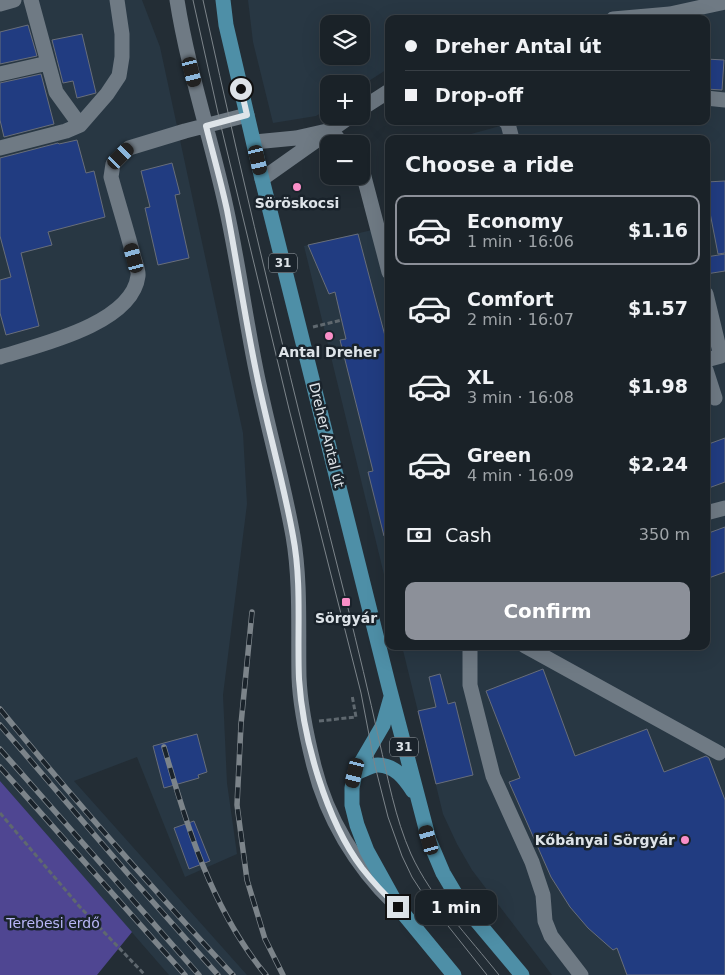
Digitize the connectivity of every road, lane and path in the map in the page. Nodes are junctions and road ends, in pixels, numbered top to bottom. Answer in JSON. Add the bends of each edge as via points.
{"nodes":[{"id":1,"x":14,"y":0,"type":"edge"},
{"id":2,"x":31,"y":0,"type":"edge"},
{"id":3,"x":117,"y":0,"type":"edge"},
{"id":4,"x":177,"y":0,"type":"edge"},
{"id":5,"x":223,"y":0,"type":"edge"},
{"id":6,"x":725,"y":2,"type":"edge"},
{"id":7,"x":0,"y":4,"type":"edge"},
{"id":8,"x":659,"y":15,"type":"edge"},
{"id":9,"x":48,"y":63,"type":"junction"},
{"id":10,"x":0,"y":74,"type":"edge"},
{"id":11,"x":385,"y":94,"type":"edge"},
{"id":12,"x":710,"y":98,"type":"edge"},
{"id":13,"x":725,"y":100,"type":"edge"},
{"id":14,"x":370,"y":103,"type":"edge"},
{"id":15,"x":247,"y":115,"type":"junction"},
{"id":16,"x":80,"y":125,"type":"junction"},
{"id":17,"x":338,"y":125,"type":"edge"},
{"id":18,"x":206,"y":126,"type":"junction"},
{"id":19,"x":331,"y":130,"type":"junction"},
{"id":20,"x":335,"y":135,"type":"edge"},
{"id":21,"x":254,"y":142,"type":"junction"},
{"id":22,"x":0,"y":148,"type":"edge"},
{"id":23,"x":262,"y":179,"type":"junction"},
{"id":24,"x":367,"y":185,"type":"edge"},
{"id":25,"x":385,"y":256,"type":"edge"},
{"id":26,"x":710,"y":308,"type":"edge"},
{"id":27,"x":342,"y":320,"type":"dead end"},
{"id":28,"x":300,"y":330,"type":"junction"},
{"id":29,"x":723,"y":355,"type":"edge"},
{"id":30,"x":0,"y":358,"type":"edge"},
{"id":31,"x":710,"y":359,"type":"edge"},
{"id":32,"x":710,"y":382,"type":"edge"},
{"id":33,"x":715,"y":398,"type":"dead end"},
{"id":34,"x":725,"y":508,"type":"edge"},
{"id":35,"x":710,"y":512,"type":"edge"},
{"id":36,"x":470,"y":650,"type":"edge"},
{"id":37,"x":532,"y":650,"type":"edge"},
{"id":38,"x":352,"y":695,"type":"dead end"},
{"id":39,"x":391,"y":695,"type":"junction"},
{"id":40,"x":318,"y":721,"type":"dead end"},
{"id":41,"x":719,"y":753,"type":"dead end"},
{"id":42,"x":355,"y":773,"type":"junction"},
{"id":43,"x":417,"y":799,"type":"junction"},
{"id":44,"x":0,"y":814,"type":"edge"},
{"id":45,"x":398,"y":907,"type":"junction"},
{"id":46,"x":145,"y":975,"type":"edge"},
{"id":47,"x":454,"y":975,"type":"edge"},
{"id":48,"x":522,"y":975,"type":"edge"},
{"id":49,"x":581,"y":975,"type":"edge"}],
"edges":[{"from":1,"to":7,"type":"lane"},
{"from":2,"to":9,"type":"lane"},
{"from":3,"to":16,"type":"lane","via":[[122,49],[119,76]]},
{"from":4,"to":18,"type":"lane"},
{"from":5,"to":15,"type":"main road","name":"Dreher Antal út","number":"31"},
{"from":6,"to":8,"type":"lane"},
{"from":9,"to":10,"type":"lane"},
{"from":9,"to":16,"type":"lane","via":[[56,92]]},
{"from":11,"to":14,"type":"lane"},
{"from":12,"to":13,"type":"lane"},
{"from":15,"to":18,"type":"lane"},
{"from":15,"to":21,"type":"main road","name":"Dreher Antal út","number":"31"},
{"from":16,"to":22,"type":"lane"},
{"from":17,"to":19,"type":"lane"},
{"from":18,"to":30,"type":"lane","via":[[129,148],[113,164],[111,177],[139,275],[124,304],[71,335]]},
{"from":18,"to":45,"type":"lane","via":[[226,208],[256,371],[293,537],[298,588],[300,681],[314,767],[329,808],[360,866]]},
{"from":19,"to":20,"type":"lane"},
{"from":19,"to":21,"type":"lane","via":[[296,138]]},
{"from":19,"to":23,"type":"lane"},
{"from":21,"to":23,"type":"main road","name":"Dreher Antal út","number":"31"},
{"from":23,"to":28,"type":"main road","name":"Dreher Antal út","number":"31"},
{"from":24,"to":25,"type":"lane"},
{"from":26,"to":29,"type":"lane"},
{"from":27,"to":28,"type":"path"},
{"from":28,"to":39,"type":"main road","name":"Dreher Antal út","number":"31"},
{"from":29,"to":31,"type":"lane"},
{"from":32,"to":33,"type":"lane"},
{"from":34,"to":35,"type":"lane"},
{"from":36,"to":49,"type":"lane","via":[[470,685],[493,776],[532,862],[551,936]]},
{"from":37,"to":41,"type":"lane"},
{"from":38,"to":40,"type":"path","via":[[356,717]]},
{"from":39,"to":42,"type":"main road","number":"31","via":[[382,725]]},
{"from":39,"to":43,"type":"main road","name":"Dreher Antal út","number":"31"},
{"from":42,"to":43,"type":"main road","via":[[378,765],[391,768],[403,776]]},
{"from":42,"to":45,"type":"main road","number":"31","via":[[352,796],[357,825],[367,851]]},
{"from":43,"to":48,"type":"main road","name":"Dreher Antal út","number":"31","via":[[429,840],[459,900]]},
{"from":44,"to":46,"type":"path","via":[[79,906]]},
{"from":45,"to":47,"type":"main road","number":"31"}]}
